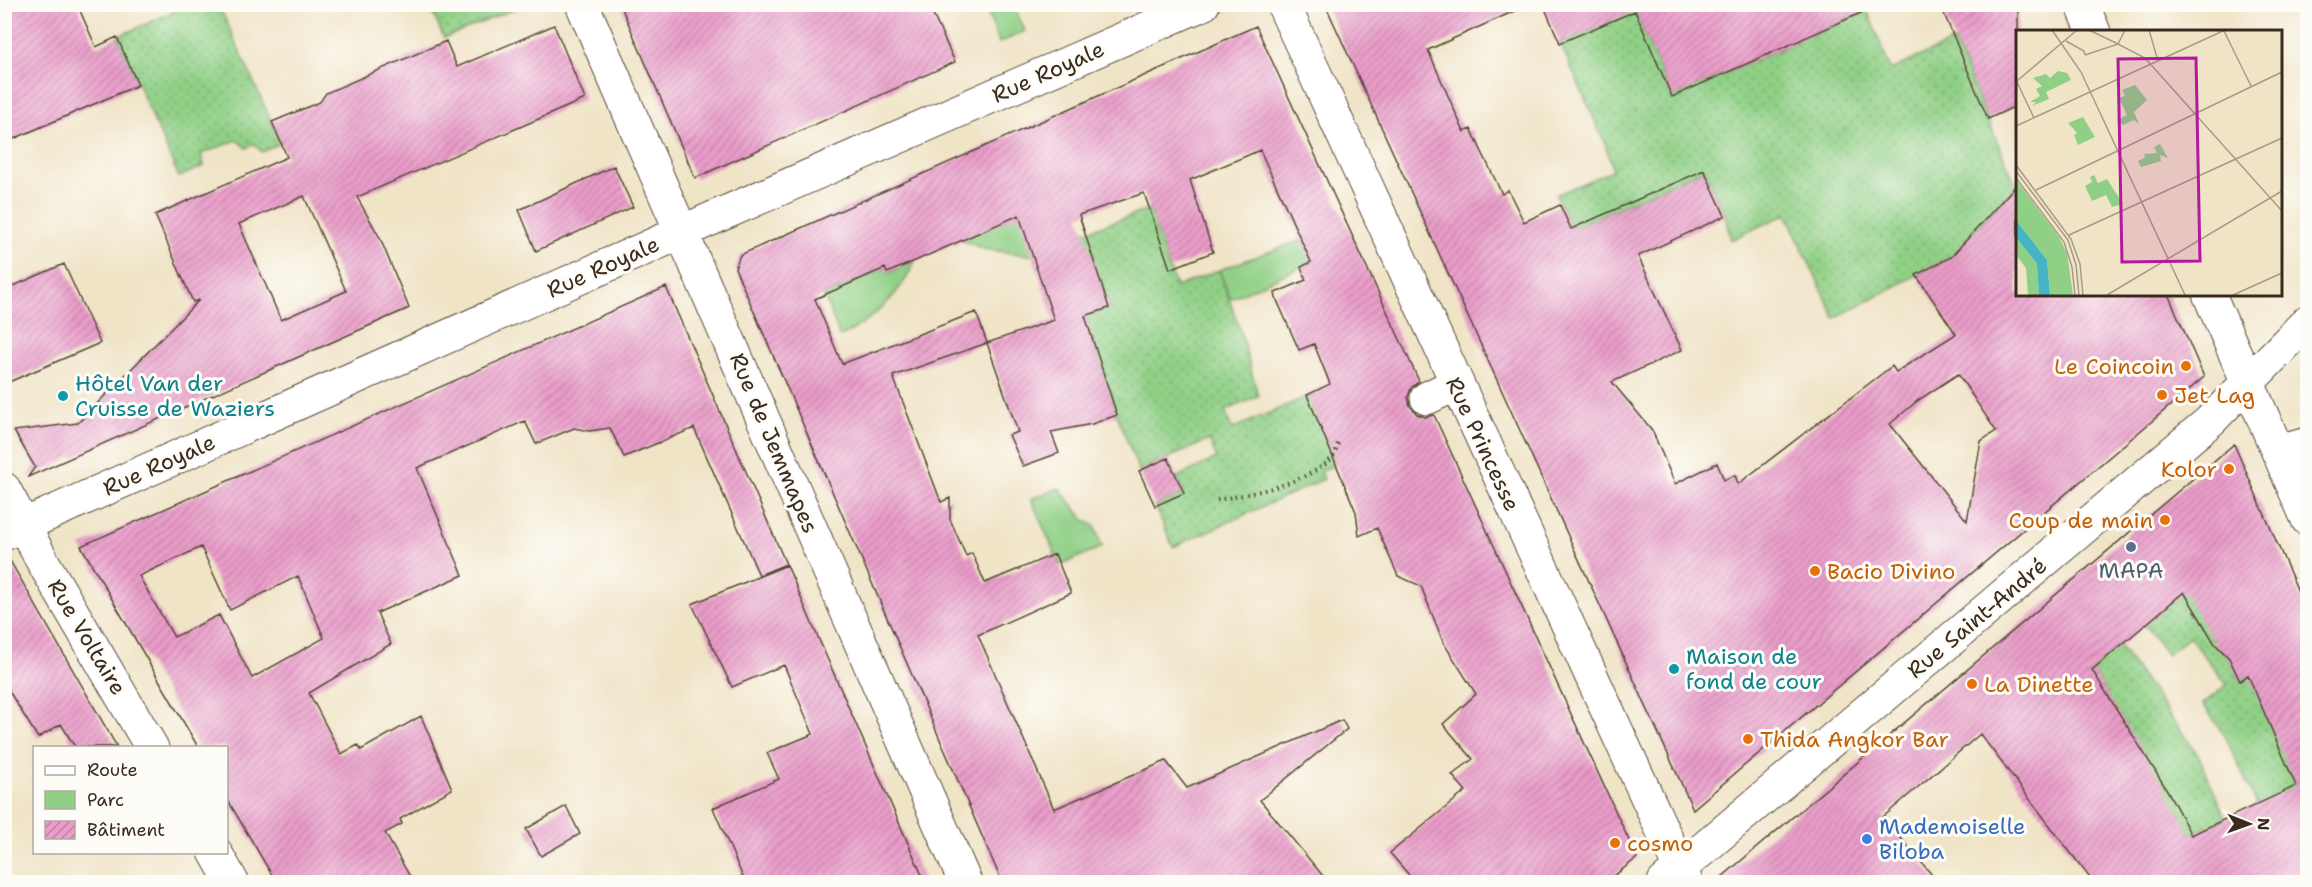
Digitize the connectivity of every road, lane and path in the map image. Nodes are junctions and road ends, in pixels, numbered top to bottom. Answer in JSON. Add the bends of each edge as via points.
{"nodes":[{"id":1,"x":582,"y":4,"type":"edge"},
{"id":2,"x":1203,"y":4,"type":"edge"},
{"id":3,"x":1283,"y":4,"type":"edge"},
{"id":4,"x":2082,"y":4,"type":"edge"},
{"id":5,"x":2093,"y":30,"type":"edge"},
{"id":6,"x":682,"y":232,"type":"junction"},
{"id":7,"x":2210,"y":296,"type":"edge"},
{"id":8,"x":2307,"y":321,"type":"edge"},
{"id":9,"x":2248,"y":380,"type":"junction"},
{"id":10,"x":1456,"y":384,"type":"junction"},
{"id":11,"x":1427,"y":398,"type":"dead end"},
{"id":12,"x":1339,"y":440,"type":"dead end"},
{"id":13,"x":2293,"y":448,"type":"edge"},
{"id":14,"x":4,"y":489,"type":"edge"},
{"id":15,"x":1217,"y":500,"type":"dead end"},
{"id":16,"x":2307,"y":520,"type":"edge"},
{"id":17,"x":14,"y":530,"type":"edge"},
{"id":18,"x":151,"y":746,"type":"edge"},
{"id":19,"x":215,"y":854,"type":"edge"},
{"id":20,"x":1677,"y":878,"type":"edge"},
{"id":21,"x":232,"y":882,"type":"edge"},
{"id":22,"x":964,"y":882,"type":"edge"}],
"edges":[{"from":1,"to":6,"type":"street","name":"Rue de Jemmapes"},
{"from":2,"to":6,"type":"street","name":"Rue Royale"},
{"from":3,"to":10,"type":"street","name":"Rue Princesse"},
{"from":4,"to":5,"type":"street"},
{"from":6,"to":17,"type":"street","name":"Rue Royale"},
{"from":6,"to":22,"type":"street","name":"Rue de Jemmapes"},
{"from":7,"to":9,"type":"street"},
{"from":8,"to":9,"type":"street","name":"Rue Saint-André"},
{"from":9,"to":13,"type":"street"},
{"from":9,"to":20,"type":"street","name":"Rue Saint-André","via":[[2201,428]]},
{"from":10,"to":11,"type":"street"},
{"from":10,"to":20,"type":"street","name":"Rue Princesse"},
{"from":12,"to":15,"type":"path","via":[[1334,456],[1323,465],[1270,491]]},
{"from":13,"to":16,"type":"street"},
{"from":14,"to":17,"type":"street","name":"Rue Voltaire"},
{"from":17,"to":18,"type":"street","name":"Rue Voltaire"},
{"from":19,"to":21,"type":"street"}]}
